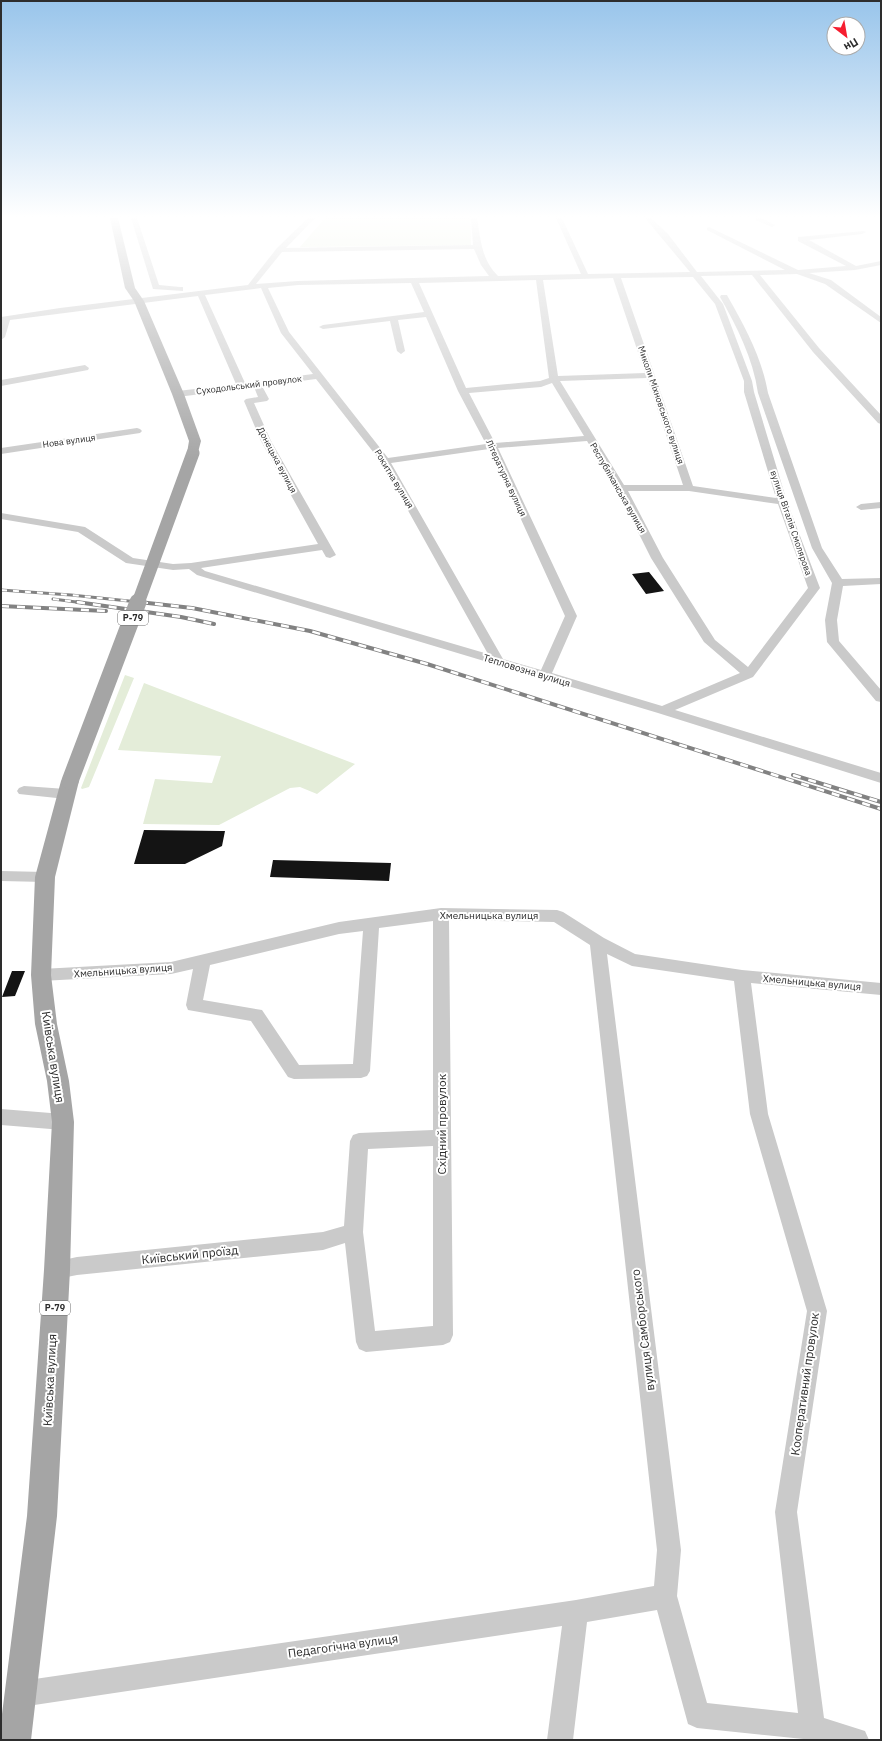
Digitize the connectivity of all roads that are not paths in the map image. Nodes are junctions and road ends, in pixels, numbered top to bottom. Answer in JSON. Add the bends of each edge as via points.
{"nodes":[{"id":1,"x":147,"y":299,"type":"edge"},
{"id":2,"x":203,"y":299,"type":"edge"},
{"id":3,"x":269,"y":299,"type":"edge"},
{"id":4,"x":422,"y":299,"type":"edge"},
{"id":5,"x":542,"y":299,"type":"edge"},
{"id":6,"x":624,"y":299,"type":"edge"},
{"id":7,"x":715,"y":299,"type":"edge"},
{"id":8,"x":725,"y":299,"type":"edge"},
{"id":9,"x":775,"y":299,"type":"edge"},
{"id":10,"x":851,"y":299,"type":"edge"},
{"id":11,"x":139,"y":300,"type":"junction"},
{"id":12,"x":429,"y":314,"type":"junction"},
{"id":13,"x":393,"y":318,"type":"junction"},
{"id":14,"x":4,"y":319,"type":"edge"},
{"id":15,"x":881,"y":321,"type":"edge"},
{"id":16,"x":323,"y":327,"type":"dead end"},
{"id":17,"x":1,"y":337,"type":"edge"},
{"id":18,"x":401,"y":351,"type":"dead end"},
{"id":19,"x":85,"y":368,"type":"dead end"},
{"id":20,"x":651,"y":375,"type":"junction"},
{"id":21,"x":320,"y":376,"type":"junction"},
{"id":22,"x":554,"y":379,"type":"junction"},
{"id":23,"x":1,"y":383,"type":"edge"},
{"id":24,"x":257,"y":385,"type":"junction"},
{"id":25,"x":242,"y":387,"type":"junction"},
{"id":26,"x":463,"y":392,"type":"junction"},
{"id":27,"x":178,"y":394,"type":"junction"},
{"id":28,"x":881,"y":421,"type":"edge"},
{"id":29,"x":137,"y":431,"type":"dead end"},
{"id":30,"x":590,"y":438,"type":"junction"},
{"id":31,"x":492,"y":446,"type":"junction"},
{"id":32,"x":1,"y":451,"type":"edge"},
{"id":33,"x":385,"y":461,"type":"junction"},
{"id":34,"x":620,"y":488,"type":"junction"},
{"id":35,"x":689,"y":488,"type":"junction"},
{"id":36,"x":782,"y":502,"type":"junction"},
{"id":37,"x":881,"y":505,"type":"edge"},
{"id":38,"x":861,"y":507,"type":"dead end"},
{"id":39,"x":1,"y":516,"type":"edge"},
{"id":40,"x":191,"y":566,"type":"junction"},
{"id":41,"x":881,"y":581,"type":"edge"},
{"id":42,"x":838,"y":583,"type":"junction"},
{"id":43,"x":499,"y":662,"type":"junction"},
{"id":44,"x":750,"y":674,"type":"junction"},
{"id":45,"x":544,"y":676,"type":"junction"},
{"id":46,"x":881,"y":698,"type":"edge"},
{"id":47,"x":663,"y":710,"type":"junction"},
{"id":48,"x":881,"y":778,"type":"edge"},
{"id":49,"x":68,"y":788,"type":"junction"},
{"id":50,"x":24,"y":791,"type":"dead end"},
{"id":51,"x":1,"y":876,"type":"edge"},
{"id":52,"x":45,"y":877,"type":"junction"},
{"id":53,"x":441,"y":914,"type":"junction"},
{"id":54,"x":371,"y":924,"type":"junction"},
{"id":55,"x":598,"y":942,"type":"junction"},
{"id":56,"x":203,"y":960,"type":"junction"},
{"id":57,"x":41,"y":975,"type":"junction"},
{"id":58,"x":742,"y":976,"type":"junction"},
{"id":59,"x":881,"y":989,"type":"edge"},
{"id":60,"x":1,"y":1117,"type":"edge"},
{"id":61,"x":63,"y":1122,"type":"junction"},
{"id":62,"x":442,"y":1138,"type":"junction"},
{"id":63,"x":353,"y":1232,"type":"junction"},
{"id":64,"x":57,"y":1270,"type":"junction"},
{"id":65,"x":665,"y":1596,"type":"junction"},
{"id":66,"x":576,"y":1612,"type":"junction"},
{"id":67,"x":21,"y":1694,"type":"junction"},
{"id":68,"x":812,"y":1727,"type":"junction"},
{"id":69,"x":15,"y":1740,"type":"edge"},
{"id":70,"x":560,"y":1740,"type":"edge"},
{"id":71,"x":856,"y":1740,"type":"edge"}],
"edges":[{"from":1,"to":11,"type":"street"},
{"from":2,"to":25,"type":"street"},
{"from":3,"to":21,"type":"street","name":"Рокитна вулиця","via":[[285,333]]},
{"from":4,"to":12,"type":"street","name":"Літературна вулиця"},
{"from":5,"to":22,"type":"street","name":"Республіканська вулиця"},
{"from":6,"to":20,"type":"street","name":"Миколи Міхновського вулиця"},
{"from":7,"to":36,"type":"street","name":"вулиця Віталія Смолярова","via":[[746,374]]},
{"from":8,"to":42,"type":"street","name":"вулиця Віталія Смолярова","via":[[738,321],[762,380],[763,393],[817,548]]},
{"from":9,"to":28,"type":"street","via":[[816,350]]},
{"from":10,"to":15,"type":"street"},
{"from":11,"to":14,"type":"street"},
{"from":11,"to":27,"type":"main road","number":"Р-79"},
{"from":12,"to":13,"type":"street"},
{"from":12,"to":26,"type":"street","name":"Літературна вулиця"},
{"from":13,"to":16,"type":"street"},
{"from":13,"to":18,"type":"street"},
{"from":14,"to":17,"type":"street"},
{"from":19,"to":23,"type":"street"},
{"from":20,"to":22,"type":"street"},
{"from":20,"to":35,"type":"street","name":"Миколи Міхновського вулиця"},
{"from":21,"to":24,"type":"street","name":"Суходольський провулок"},
{"from":21,"to":33,"type":"street","name":"Рокитна вулиця"},
{"from":22,"to":26,"type":"street","via":[[541,384]]},
{"from":22,"to":30,"type":"street","name":"Республіканська вулиця"},
{"from":24,"to":25,"type":"street","name":"Суходольський провулок"},
{"from":24,"to":40,"type":"street","name":"Донецька вулиця","via":[[264,399],[249,401],[266,441],[327,550]]},
{"from":25,"to":27,"type":"street","name":"Суходольський провулок"},
{"from":26,"to":31,"type":"street","name":"Літературна вулиця"},
{"from":27,"to":49,"type":"main road","number":"Р-79","bridge":true,"via":[[195,441],[194,453]]},
{"from":29,"to":32,"type":"street","name":"Нова вулиця"},
{"from":30,"to":31,"type":"street"},
{"from":30,"to":34,"type":"street","name":"Республіканська вулиця"},
{"from":31,"to":33,"type":"street"},
{"from":31,"to":45,"type":"street","name":"Літературна вулиця","via":[[571,616]]},
{"from":33,"to":43,"type":"street","name":"Рокитна вулиця"},
{"from":34,"to":35,"type":"street"},
{"from":34,"to":44,"type":"street","name":"Республіканська вулиця","via":[[657,558],[710,642]]},
{"from":35,"to":36,"type":"street"},
{"from":36,"to":44,"type":"street","name":"вулиця Віталія Смолярова","via":[[814,588]]},
{"from":37,"to":38,"type":"street"},
{"from":39,"to":40,"type":"street","via":[[81,529],[130,561],[173,567]]},
{"from":40,"to":43,"type":"street","name":"Тепловозна вулиця","via":[[201,573]]},
{"from":41,"to":42,"type":"street"},
{"from":42,"to":46,"type":"street","via":[[831,620],[834,642]]},
{"from":43,"to":45,"type":"street","name":"Тепловозна вулиця"},
{"from":44,"to":47,"type":"street"},
{"from":45,"to":47,"type":"street","name":"Тепловозна вулиця"},
{"from":47,"to":48,"type":"street","name":"Тепловозна вулиця"},
{"from":49,"to":50,"type":"street"},
{"from":49,"to":52,"type":"main road","number":"Р-79"},
{"from":51,"to":52,"type":"street"},
{"from":52,"to":57,"type":"main road","name":"Київська вулиця","number":"Р-79"},
{"from":53,"to":54,"type":"street","name":"Хмельницька вулиця"},
{"from":53,"to":55,"type":"street","name":"Хмельницька вулиця","via":[[557,916]]},
{"from":53,"to":62,"type":"street","name":"Східний провулок"},
{"from":54,"to":56,"type":"street","name":"Хмельницька вулиця","via":[[339,928]]},
{"from":54,"to":56,"type":"street","via":[[361,1071],[294,1072],[256,1015],[194,1006]]},
{"from":55,"to":58,"type":"street","name":"Хмельницька вулиця","via":[[632,960]]},
{"from":55,"to":65,"type":"street","name":"вулиця Самборського","via":[[669,1550]]},
{"from":56,"to":57,"type":"street","name":"Хмельницька вулиця","via":[[171,968]]},
{"from":57,"to":61,"type":"main road","name":"Київська вулиця","number":"Р-79","via":[[46,1024],[58,1081]]},
{"from":58,"to":59,"type":"street","name":"Хмельницька вулиця"},
{"from":58,"to":68,"type":"street","name":"Кооперативний провулок","via":[[759,1114],[817,1311],[786,1512]]},
{"from":60,"to":61,"type":"street"},
{"from":61,"to":64,"type":"main road","name":"Київська вулиця","number":"Р-79"},
{"from":62,"to":63,"type":"street","via":[[359,1140]]},
{"from":62,"to":63,"type":"street","name":"Східний провулок","via":[[443,1335],[366,1342]]},
{"from":63,"to":64,"type":"street","name":"Київський проїзд","via":[[323,1241]]},
{"from":64,"to":67,"type":"main road","name":"Київська вулиця","number":"Р-79","via":[[42,1516]]},
{"from":65,"to":66,"type":"street","name":"Педагогічна вулиця"},
{"from":65,"to":68,"type":"street","name":"вулиця Самборського","via":[[697,1715]]},
{"from":66,"to":67,"type":"street","name":"Педагогічна вулиця"},
{"from":66,"to":70,"type":"street"},
{"from":67,"to":69,"type":"main road","name":"Київська вулиця","number":"Р-79"},
{"from":68,"to":71,"type":"street"}]}
